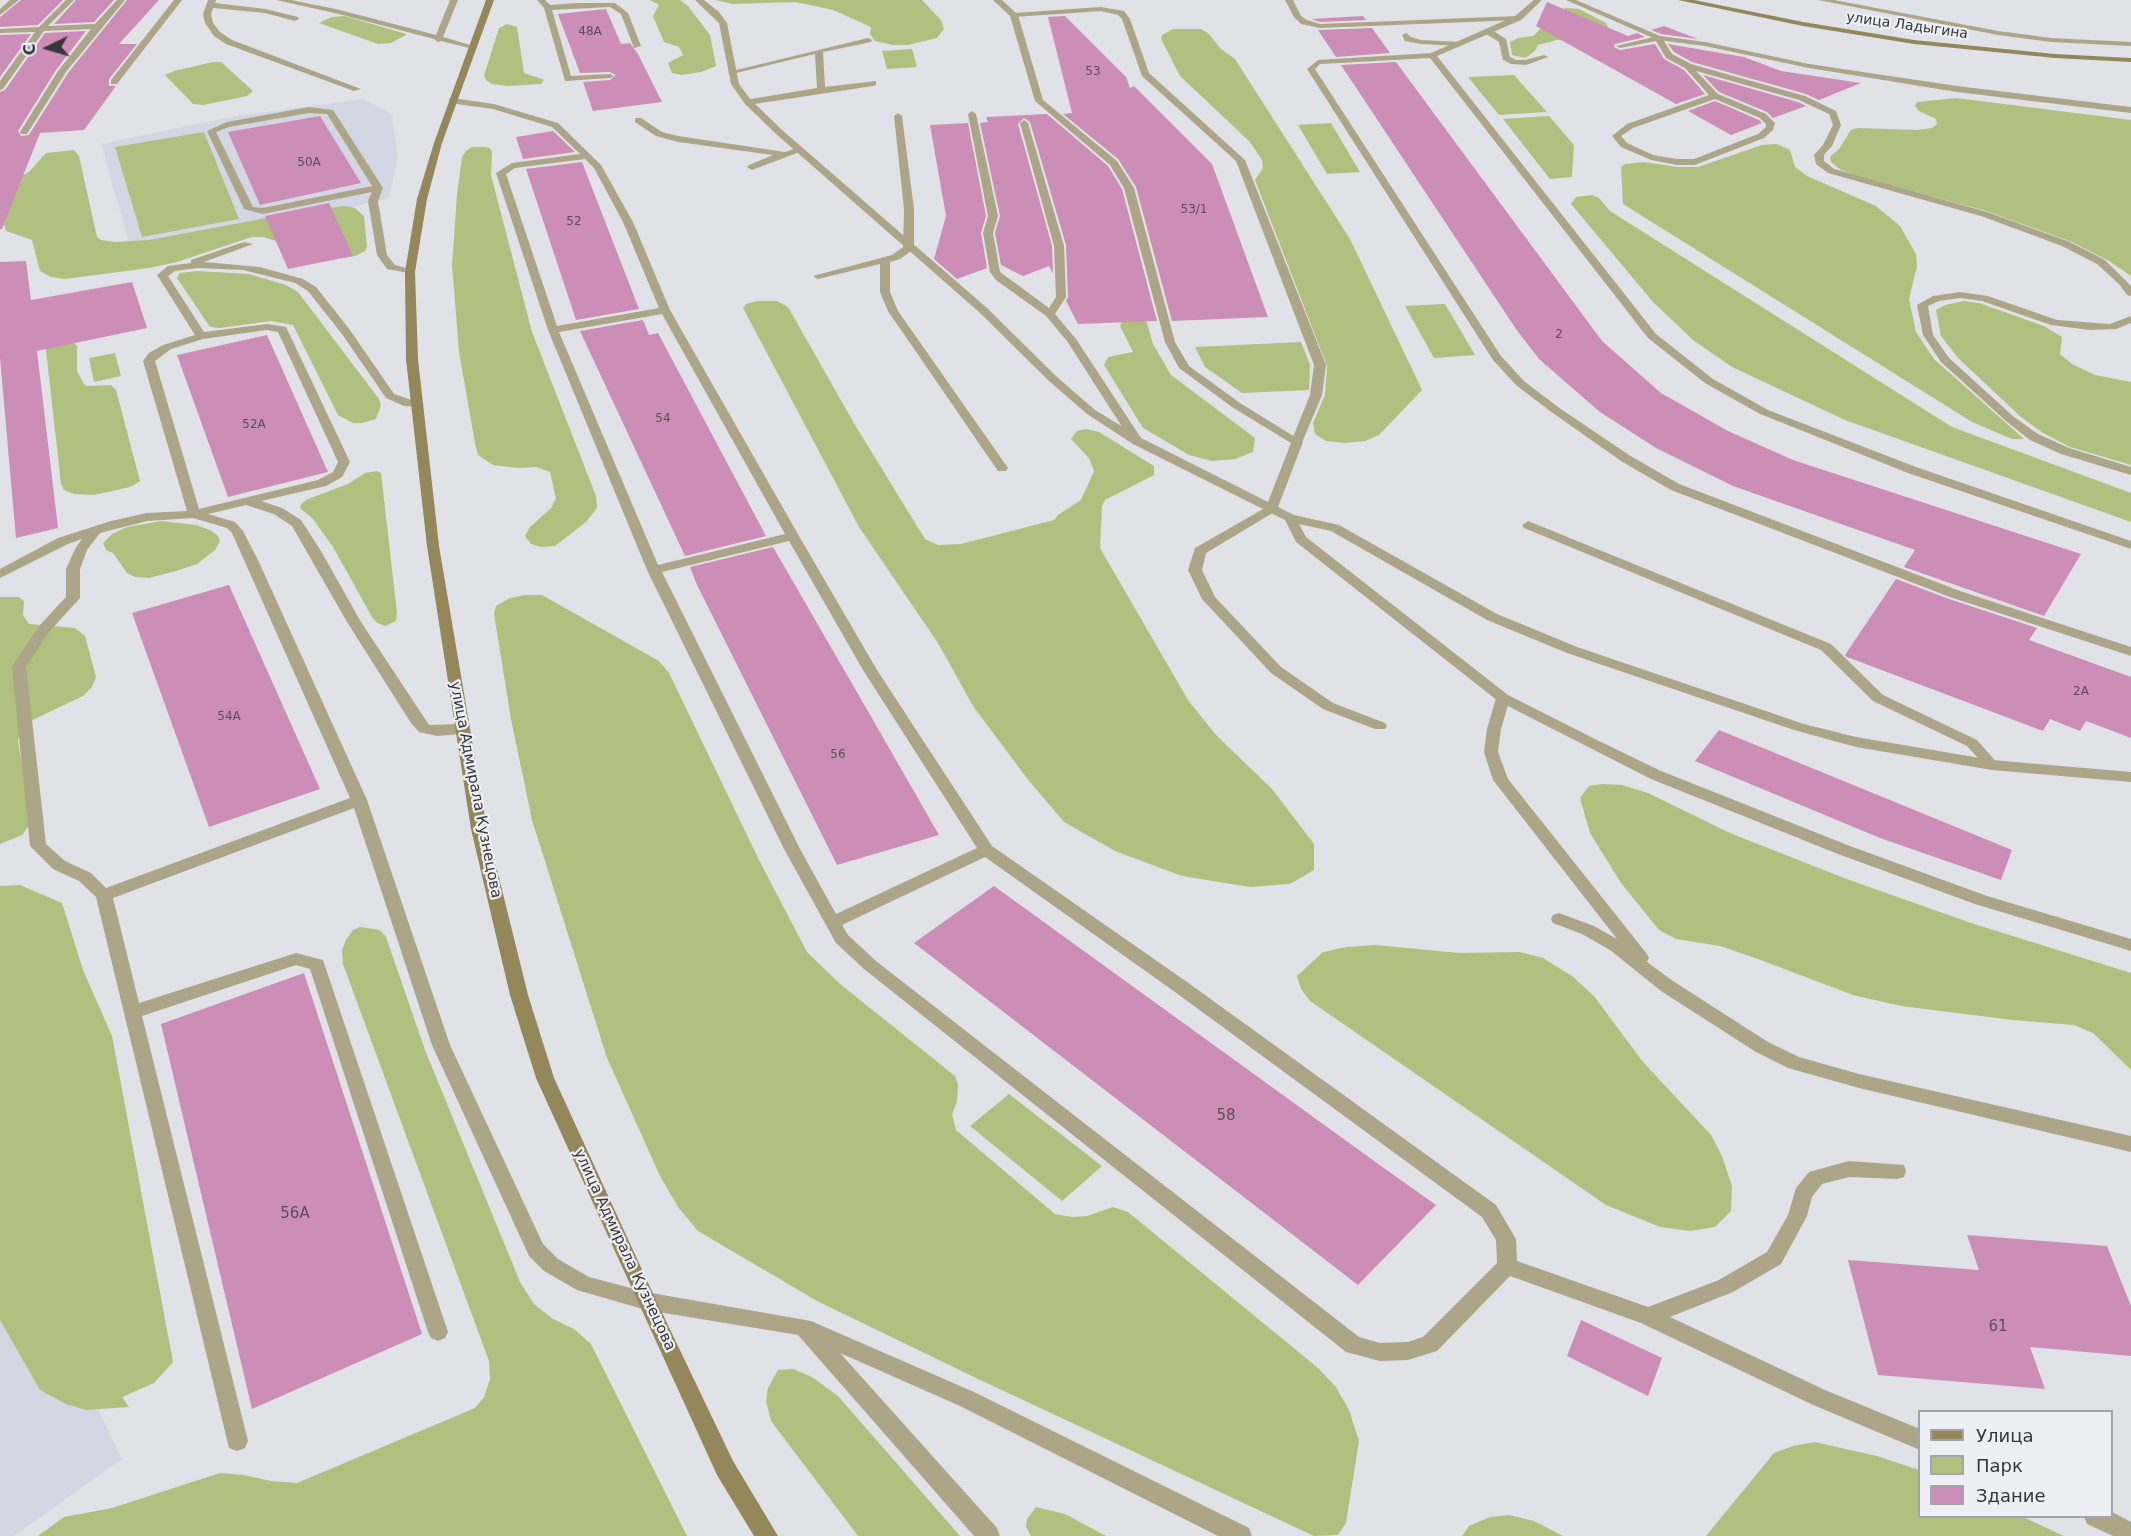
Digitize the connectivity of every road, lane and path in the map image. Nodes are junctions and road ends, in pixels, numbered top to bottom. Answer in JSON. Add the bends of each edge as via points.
{"nodes":[{"id":1,"x":15,"y":0,"type":"edge"},
{"id":2,"x":70,"y":0,"type":"edge"},
{"id":3,"x":121,"y":0,"type":"edge"},
{"id":4,"x":178,"y":0,"type":"edge"},
{"id":5,"x":280,"y":0,"type":"edge"},
{"id":6,"x":454,"y":0,"type":"edge"},
{"id":7,"x":490,"y":0,"type":"edge"},
{"id":8,"x":541,"y":0,"type":"edge"},
{"id":9,"x":699,"y":0,"type":"edge"},
{"id":10,"x":997,"y":0,"type":"edge"},
{"id":11,"x":1289,"y":0,"type":"edge"},
{"id":12,"x":1538,"y":0,"type":"edge"},
{"id":13,"x":1570,"y":0,"type":"edge"},
{"id":14,"x":1682,"y":0,"type":"edge"},
{"id":15,"x":1822,"y":0,"type":"edge"},
{"id":16,"x":211,"y":3,"type":"edge"},
{"id":17,"x":548,"y":8,"type":"junction"},
{"id":18,"x":0,"y":13,"type":"edge"},
{"id":19,"x":1014,"y":15,"type":"junction"},
{"id":20,"x":1518,"y":18,"type":"junction"},
{"id":21,"x":295,"y":19,"type":"dead end"},
{"id":22,"x":97,"y":27,"type":"junction"},
{"id":23,"x":42,"y":28,"type":"junction"},
{"id":24,"x":0,"y":31,"type":"edge"},
{"id":25,"x":1489,"y":32,"type":"junction"},
{"id":26,"x":1406,"y":35,"type":"dead end"},
{"id":27,"x":1658,"y":38,"type":"junction"},
{"id":28,"x":438,"y":40,"type":"junction"},
{"id":29,"x":868,"y":40,"type":"dead end"},
{"id":30,"x":1459,"y":44,"type":"junction"},
{"id":31,"x":2131,"y":44,"type":"edge"},
{"id":32,"x":637,"y":46,"type":"dead end"},
{"id":33,"x":1620,"y":46,"type":"dead end"},
{"id":34,"x":473,"y":47,"type":"junction"},
{"id":35,"x":819,"y":51,"type":"junction"},
{"id":36,"x":1432,"y":55,"type":"junction"},
{"id":37,"x":1544,"y":57,"type":"dead end"},
{"id":38,"x":2131,"y":60,"type":"edge"},
{"id":39,"x":1689,"y":66,"type":"junction"},
{"id":40,"x":732,"y":72,"type":"junction"},
{"id":41,"x":610,"y":76,"type":"dead end"},
{"id":42,"x":114,"y":82,"type":"dead end"},
{"id":43,"x":873,"y":83,"type":"dead end"},
{"id":44,"x":0,"y":87,"type":"edge"},
{"id":45,"x":357,"y":89,"type":"dead end"},
{"id":46,"x":821,"y":90,"type":"junction"},
{"id":47,"x":1715,"y":96,"type":"junction"},
{"id":48,"x":452,"y":101,"type":"junction"},
{"id":49,"x":748,"y":102,"type":"junction"},
{"id":50,"x":2131,"y":110,"type":"edge"},
{"id":51,"x":972,"y":114,"type":"dead end"},
{"id":52,"x":898,"y":116,"type":"dead end"},
{"id":53,"x":638,"y":120,"type":"dead end"},
{"id":54,"x":1024,"y":123,"type":"dead end"},
{"id":55,"x":24,"y":132,"type":"dead end"},
{"id":56,"x":800,"y":150,"type":"junction"},
{"id":57,"x":783,"y":154,"type":"junction"},
{"id":58,"x":587,"y":156,"type":"junction"},
{"id":59,"x":752,"y":167,"type":"dead end"},
{"id":60,"x":378,"y":188,"type":"junction"},
{"id":61,"x":248,"y":244,"type":"dead end"},
{"id":62,"x":909,"y":244,"type":"junction"},
{"id":63,"x":885,"y":260,"type":"junction"},
{"id":64,"x":184,"y":266,"type":"junction"},
{"id":65,"x":410,"y":273,"type":"junction"},
{"id":66,"x":818,"y":276,"type":"dead end"},
{"id":67,"x":2131,"y":293,"type":"edge"},
{"id":68,"x":665,"y":310,"type":"junction"},
{"id":69,"x":1050,"y":314,"type":"junction"},
{"id":70,"x":2131,"y":319,"type":"edge"},
{"id":71,"x":553,"y":330,"type":"junction"},
{"id":72,"x":201,"y":336,"type":"junction"},
{"id":73,"x":418,"y":404,"type":"junction"},
{"id":74,"x":1137,"y":441,"type":"junction"},
{"id":75,"x":1297,"y":442,"type":"junction"},
{"id":76,"x":1002,"y":468,"type":"dead end"},
{"id":77,"x":2131,"y":471,"type":"edge"},
{"id":78,"x":246,"y":501,"type":"junction"},
{"id":79,"x":1272,"y":508,"type":"junction"},
{"id":80,"x":194,"y":514,"type":"junction"},
{"id":81,"x":1290,"y":518,"type":"junction"},
{"id":82,"x":1527,"y":525,"type":"dead end"},
{"id":83,"x":95,"y":531,"type":"junction"},
{"id":84,"x":793,"y":536,"type":"junction"},
{"id":85,"x":2131,"y":545,"type":"edge"},
{"id":86,"x":654,"y":570,"type":"junction"},
{"id":87,"x":0,"y":574,"type":"edge"},
{"id":88,"x":2131,"y":651,"type":"edge"},
{"id":89,"x":1503,"y":698,"type":"junction"},
{"id":90,"x":1380,"y":726,"type":"dead end"},
{"id":91,"x":461,"y":729,"type":"junction"},
{"id":92,"x":1992,"y":765,"type":"junction"},
{"id":93,"x":2131,"y":777,"type":"edge"},
{"id":94,"x":358,"y":800,"type":"junction"},
{"id":95,"x":986,"y":850,"type":"junction"},
{"id":96,"x":104,"y":895,"type":"junction"},
{"id":97,"x":1558,"y":919,"type":"dead end"},
{"id":98,"x":833,"y":922,"type":"junction"},
{"id":99,"x":2131,"y":945,"type":"edge"},
{"id":100,"x":1652,"y":972,"type":"junction"},
{"id":101,"x":133,"y":1011,"type":"junction"},
{"id":102,"x":2131,"y":1144,"type":"edge"},
{"id":103,"x":1897,"y":1172,"type":"dead end"},
{"id":104,"x":1508,"y":1266,"type":"junction"},
{"id":105,"x":646,"y":1301,"type":"junction"},
{"id":106,"x":1648,"y":1316,"type":"junction"},
{"id":107,"x":804,"y":1328,"type":"junction"},
{"id":108,"x":438,"y":1332,"type":"dead end"},
{"id":109,"x":1918,"y":1439,"type":"edge"},
{"id":110,"x":237,"y":1441,"type":"dead end"},
{"id":111,"x":2099,"y":1518,"type":"edge"},
{"id":112,"x":2131,"y":1533,"type":"edge"},
{"id":113,"x":767,"y":1536,"type":"edge"},
{"id":114,"x":989,"y":1536,"type":"edge"},
{"id":115,"x":1241,"y":1536,"type":"edge"}],
"edges":[{"from":1,"to":18,"type":"street"},
{"from":2,"to":23,"type":"street"},
{"from":3,"to":22,"type":"street"},
{"from":4,"to":42,"type":"street"},
{"from":5,"to":28,"type":"street","via":[[340,12]]},
{"from":6,"to":28,"type":"street"},
{"from":7,"to":34,"type":"main road","name":"улица Адмирала Кузнецова"},
{"from":8,"to":17,"type":"street"},
{"from":9,"to":40,"type":"street","via":[[723,23]]},
{"from":10,"to":19,"type":"street"},
{"from":11,"to":20,"type":"street","via":[[1298,17],[1320,26]]},
{"from":12,"to":20,"type":"street"},
{"from":13,"to":27,"type":"street"},
{"from":14,"to":38,"type":"main road","name":"улица Ладыгина","via":[[1914,42]]},
{"from":15,"to":31,"type":"street","via":[[1998,33]]},
{"from":16,"to":21,"type":"street"},
{"from":16,"to":45,"type":"street","via":[[209,23],[229,42]]},
{"from":17,"to":32,"type":"street","via":[[612,6],[624,13]]},
{"from":17,"to":41,"type":"street","via":[[568,79]]},
{"from":19,"to":75,"type":"street","via":[[1039,101],[1114,162],[1129,188],[1170,342],[1185,368]]},
{"from":19,"to":75,"type":"street","via":[[1101,9],[1120,13],[1126,19],[1145,74],[1239,160],[1320,365],[1316,395]]},
{"from":20,"to":25,"type":"street"},
{"from":22,"to":23,"type":"street"},
{"from":22,"to":55,"type":"street","via":[[62,71]]},
{"from":23,"to":24,"type":"street"},
{"from":23,"to":44,"type":"street"},
{"from":25,"to":30,"type":"street"},
{"from":25,"to":37,"type":"street","via":[[1503,41],[1506,58],[1514,62]]},
{"from":26,"to":30,"type":"street","via":[[1421,42]]},
{"from":27,"to":33,"type":"street"},
{"from":27,"to":39,"type":"street","via":[[1669,56]]},
{"from":27,"to":50,"type":"street","via":[[1945,87]]},
{"from":28,"to":34,"type":"street"},
{"from":29,"to":35,"type":"street"},
{"from":30,"to":36,"type":"street"},
{"from":34,"to":48,"type":"main road","name":"улица Адмирала Кузнецова"},
{"from":35,"to":40,"type":"street"},
{"from":35,"to":46,"type":"street"},
{"from":36,"to":85,"type":"street","via":[[1652,336],[1709,381],[1764,412],[1912,470]]},
{"from":36,"to":88,"type":"street","via":[[1326,61],[1311,69],[1497,358],[1520,383],[1625,458],[1675,487],[1933,586]]},
{"from":39,"to":47,"type":"street"},
{"from":39,"to":67,"type":"street","via":[[1802,98],[1833,113],[1838,125],[1818,155],[1819,162],[1831,171],[1984,214],[2066,244],[2101,262]]},
{"from":40,"to":49,"type":"street"},
{"from":43,"to":46,"type":"street"},
{"from":46,"to":49,"type":"street"},
{"from":47,"to":47,"type":"street","via":[[1764,116],[1771,123],[1770,128],[1761,136],[1695,162],[1651,157],[1624,145],[1617,136],[1630,126]]},
{"from":48,"to":58,"type":"street","via":[[494,107],[555,125]]},
{"from":48,"to":65,"type":"main road","name":"улица Адмирала Кузнецова","via":[[422,199]]},
{"from":49,"to":56,"type":"street"},
{"from":51,"to":69,"type":"street","via":[[993,216],[988,233],[995,272]]},
{"from":52,"to":62,"type":"street"},
{"from":53,"to":57,"type":"street","via":[[659,134],[678,139]]},
{"from":54,"to":69,"type":"street","via":[[1059,246],[1062,285]]},
{"from":56,"to":57,"type":"street"},
{"from":56,"to":62,"type":"street"},
{"from":57,"to":59,"type":"street"},
{"from":58,"to":68,"type":"street","via":[[598,167],[628,222]]},
{"from":58,"to":71,"type":"street","via":[[512,166],[501,173]]},
{"from":60,"to":60,"type":"street","via":[[330,112],[309,110],[211,131],[249,209],[263,211]]},
{"from":60,"to":65,"type":"street","via":[[373,201],[382,255],[391,267]]},
{"from":61,"to":64,"type":"street"},
{"from":62,"to":63,"type":"street","via":[[896,257]]},
{"from":62,"to":74,"type":"street","via":[[1091,412]]},
{"from":63,"to":66,"type":"street"},
{"from":63,"to":76,"type":"street","via":[[885,292],[893,311]]},
{"from":64,"to":72,"type":"street","via":[[162,275]]},
{"from":64,"to":73,"type":"street","via":[[243,267],[300,281],[312,288],[390,396]]},
{"from":65,"to":73,"type":"main road","name":"улица Адмирала Кузнецова","via":[[412,358]]},
{"from":68,"to":71,"type":"street"},
{"from":68,"to":84,"type":"street"},
{"from":69,"to":74,"type":"street","via":[[1071,339]]},
{"from":70,"to":77,"type":"street","via":[[2112,327],[2055,323],[1984,298],[1960,295],[1922,305],[1928,335],[1945,360],[2010,419],[2034,437],[2064,451]]},
{"from":71,"to":86,"type":"street"},
{"from":72,"to":78,"type":"street","via":[[267,327],[282,329],[344,462],[338,474],[322,483]]},
{"from":72,"to":80,"type":"street","via":[[167,347],[149,361]]},
{"from":73,"to":91,"type":"main road","name":"улица Адмирала Кузнецова","via":[[433,546]]},
{"from":74,"to":79,"type":"street"},
{"from":75,"to":79,"type":"street"},
{"from":78,"to":80,"type":"street"},
{"from":78,"to":91,"type":"street","via":[[278,511],[297,523],[354,622],[424,729]]},
{"from":79,"to":81,"type":"street"},
{"from":79,"to":90,"type":"street","via":[[1200,551],[1195,570],[1209,599],[1276,670],[1328,706]]},
{"from":80,"to":83,"type":"street","via":[[147,517]]},
{"from":80,"to":94,"type":"street","via":[[231,525],[237,531]]},
{"from":81,"to":89,"type":"street","via":[[1301,539]]},
{"from":81,"to":92,"type":"street","via":[[1335,528],[1492,617],[1572,650],[1799,727],[1876,746]]},
{"from":82,"to":92,"type":"street","via":[[1826,647],[1878,698],[1972,743]]},
{"from":83,"to":87,"type":"street","via":[[63,542]]},
{"from":83,"to":96,"type":"street","via":[[81,549],[74,569],[74,598],[44,629],[19,667],[38,846],[59,865],[85,877]]},
{"from":84,"to":86,"type":"street"},
{"from":84,"to":95,"type":"street","via":[[870,670]]},
{"from":86,"to":98,"type":"street","via":[[792,849]]},
{"from":89,"to":99,"type":"street","via":[[1656,775],[1748,812],[1981,900]]},
{"from":89,"to":100,"type":"street","via":[[1491,752],[1501,780]]},
{"from":91,"to":105,"type":"main road","name":"улица Адмирала Кузнецова","via":[[499,916],[545,1078]]},
{"from":92,"to":93,"type":"street"},
{"from":94,"to":96,"type":"street"},
{"from":94,"to":105,"type":"street","via":[[441,1045],[536,1250],[551,1265],[584,1284]]},
{"from":95,"to":98,"type":"street"},
{"from":95,"to":104,"type":"street","via":[[1489,1211],[1506,1239]]},
{"from":96,"to":101,"type":"street"},
{"from":97,"to":100,"type":"street","via":[[1588,930]]},
{"from":98,"to":104,"type":"street","via":[[842,939],[870,965],[1353,1345],[1380,1352],[1408,1351],[1430,1344]]},
{"from":100,"to":102,"type":"street","via":[[1667,986],[1762,1047],[1794,1063]]},
{"from":101,"to":108,"type":"street","via":[[297,958],[317,964]]},
{"from":101,"to":110,"type":"street"},
{"from":103,"to":106,"type":"street","via":[[1849,1169],[1816,1178],[1803,1194],[1797,1216],[1774,1258],[1726,1286]]},
{"from":104,"to":106,"type":"street"},
{"from":105,"to":107,"type":"street"},
{"from":105,"to":113,"type":"main road","name":"улица Адмирала Кузнецова","via":[[725,1468]]},
{"from":106,"to":109,"type":"street","via":[[1818,1397]]},
{"from":107,"to":114,"type":"street"},
{"from":107,"to":115,"type":"street","via":[[967,1399]]},
{"from":111,"to":112,"type":"street"}]}
